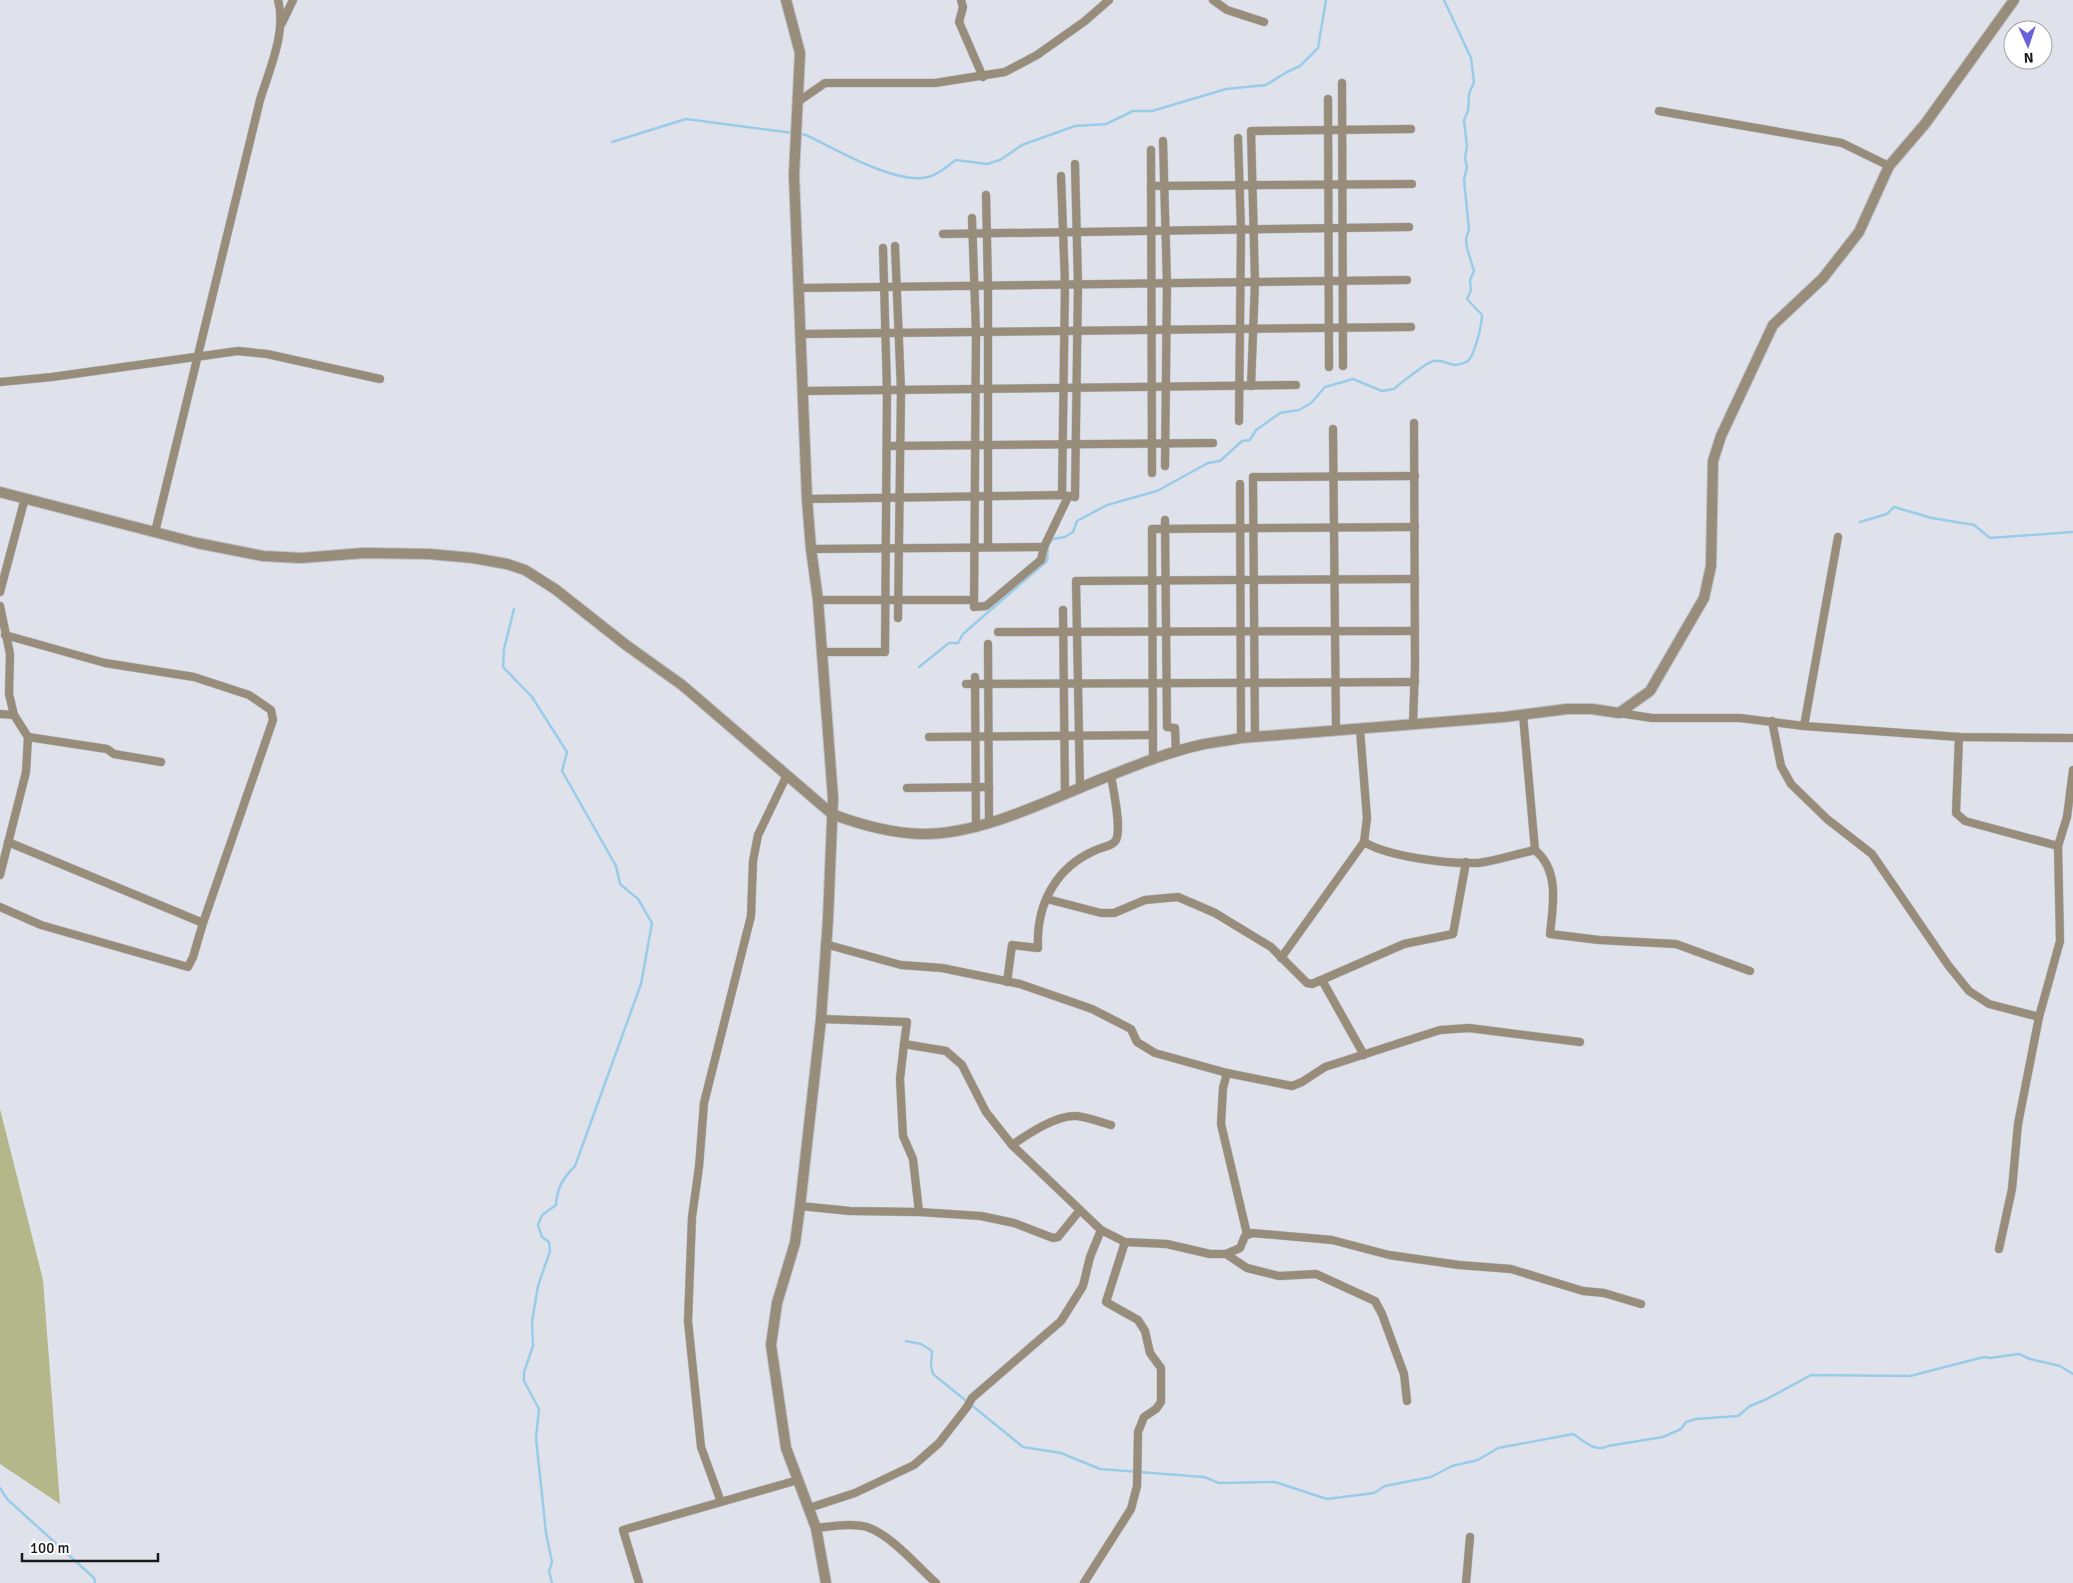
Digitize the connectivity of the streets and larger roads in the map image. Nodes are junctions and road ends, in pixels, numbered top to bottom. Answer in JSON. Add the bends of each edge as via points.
{"nodes":[{"id":1,"x":278,"y":0,"type":"edge"},
{"id":2,"x":293,"y":0,"type":"edge"},
{"id":3,"x":786,"y":0,"type":"edge"},
{"id":4,"x":961,"y":0,"type":"edge"},
{"id":5,"x":1109,"y":0,"type":"edge"},
{"id":6,"x":1213,"y":0,"type":"edge"},
{"id":7,"x":2014,"y":0,"type":"edge"},
{"id":8,"x":1264,"y":22,"type":"dead end"},
{"id":9,"x":280,"y":27,"type":"junction"},
{"id":10,"x":983,"y":77,"type":"junction"},
{"id":11,"x":1342,"y":83,"type":"dead end"},
{"id":12,"x":1328,"y":99,"type":"dead end"},
{"id":13,"x":799,"y":101,"type":"junction"},
{"id":14,"x":1659,"y":111,"type":"dead end"},
{"id":15,"x":1410,"y":129,"type":"dead end"},
{"id":16,"x":1328,"y":130,"type":"junction"},
{"id":17,"x":1342,"y":130,"type":"junction"},
{"id":18,"x":1238,"y":138,"type":"dead end"},
{"id":19,"x":1163,"y":142,"type":"dead end"},
{"id":20,"x":1151,"y":150,"type":"dead end"},
{"id":21,"x":1075,"y":164,"type":"dead end"},
{"id":22,"x":1890,"y":166,"type":"junction"},
{"id":23,"x":1061,"y":176,"type":"dead end"},
{"id":24,"x":1328,"y":184,"type":"junction"},
{"id":25,"x":1342,"y":184,"type":"junction"},
{"id":26,"x":1412,"y":184,"type":"dead end"},
{"id":27,"x":1240,"y":185,"type":"junction"},
{"id":28,"x":1253,"y":185,"type":"junction"},
{"id":29,"x":1151,"y":186,"type":"junction"},
{"id":30,"x":1164,"y":186,"type":"junction"},
{"id":31,"x":986,"y":195,"type":"dead end"},
{"id":32,"x":972,"y":218,"type":"dead end"},
{"id":33,"x":1409,"y":227,"type":"dead end"},
{"id":34,"x":1329,"y":228,"type":"junction"},
{"id":35,"x":1342,"y":228,"type":"junction"},
{"id":36,"x":1241,"y":230,"type":"junction"},
{"id":37,"x":1254,"y":230,"type":"junction"},
{"id":38,"x":1151,"y":231,"type":"junction"},
{"id":39,"x":1165,"y":231,"type":"junction"},
{"id":40,"x":1063,"y":232,"type":"junction"},
{"id":41,"x":1077,"y":232,"type":"junction"},
{"id":42,"x":972,"y":233,"type":"junction"},
{"id":43,"x":986,"y":233,"type":"junction"},
{"id":44,"x":943,"y":234,"type":"dead end"},
{"id":45,"x":895,"y":246,"type":"dead end"},
{"id":46,"x":882,"y":248,"type":"dead end"},
{"id":47,"x":1343,"y":280,"type":"junction"},
{"id":48,"x":1407,"y":280,"type":"dead end"},
{"id":49,"x":1329,"y":281,"type":"junction"},
{"id":50,"x":1241,"y":282,"type":"junction"},
{"id":51,"x":1256,"y":282,"type":"junction"},
{"id":52,"x":1151,"y":283,"type":"junction"},
{"id":53,"x":1167,"y":283,"type":"junction"},
{"id":54,"x":1065,"y":284,"type":"junction"},
{"id":55,"x":1078,"y":284,"type":"junction"},
{"id":56,"x":974,"y":286,"type":"junction"},
{"id":57,"x":988,"y":286,"type":"junction"},
{"id":58,"x":884,"y":287,"type":"junction"},
{"id":59,"x":897,"y":287,"type":"junction"},
{"id":60,"x":800,"y":288,"type":"junction"},
{"id":61,"x":1411,"y":327,"type":"dead end"},
{"id":62,"x":1329,"y":328,"type":"junction"},
{"id":63,"x":1343,"y":328,"type":"junction"},
{"id":64,"x":1240,"y":329,"type":"junction"},
{"id":65,"x":1254,"y":329,"type":"junction"},
{"id":66,"x":1152,"y":330,"type":"junction"},
{"id":67,"x":1167,"y":330,"type":"junction"},
{"id":68,"x":1064,"y":331,"type":"junction"},
{"id":69,"x":1078,"y":331,"type":"junction"},
{"id":70,"x":976,"y":332,"type":"junction"},
{"id":71,"x":988,"y":332,"type":"junction"},
{"id":72,"x":885,"y":333,"type":"junction"},
{"id":73,"x":899,"y":333,"type":"junction"},
{"id":74,"x":802,"y":334,"type":"junction"},
{"id":75,"x":197,"y":356,"type":"junction"},
{"id":76,"x":1343,"y":366,"type":"dead end"},
{"id":77,"x":1329,"y":367,"type":"dead end"},
{"id":78,"x":380,"y":379,"type":"dead end"},
{"id":79,"x":0,"y":382,"type":"edge"},
{"id":80,"x":1296,"y":385,"type":"dead end"},
{"id":81,"x":1240,"y":386,"type":"junction"},
{"id":82,"x":1251,"y":386,"type":"junction"},
{"id":83,"x":1152,"y":387,"type":"junction"},
{"id":84,"x":1166,"y":387,"type":"junction"},
{"id":85,"x":1064,"y":388,"type":"junction"},
{"id":86,"x":1077,"y":388,"type":"junction"},
{"id":87,"x":975,"y":389,"type":"junction"},
{"id":88,"x":988,"y":389,"type":"junction"},
{"id":89,"x":887,"y":390,"type":"junction"},
{"id":90,"x":901,"y":390,"type":"junction"},
{"id":91,"x":804,"y":391,"type":"junction"},
{"id":92,"x":1239,"y":421,"type":"dead end"},
{"id":93,"x":1414,"y":423,"type":"dead end"},
{"id":94,"x":1333,"y":429,"type":"dead end"},
{"id":95,"x":1165,"y":443,"type":"junction"},
{"id":96,"x":1213,"y":443,"type":"dead end"},
{"id":97,"x":1063,"y":444,"type":"junction"},
{"id":98,"x":1076,"y":444,"type":"junction"},
{"id":99,"x":1152,"y":444,"type":"junction"},
{"id":100,"x":975,"y":445,"type":"junction"},
{"id":101,"x":988,"y":445,"type":"junction"},
{"id":102,"x":886,"y":446,"type":"junction"},
{"id":103,"x":900,"y":446,"type":"junction"},
{"id":104,"x":1165,"y":466,"type":"dead end"},
{"id":105,"x":1152,"y":474,"type":"dead end"},
{"id":106,"x":1333,"y":476,"type":"junction"},
{"id":107,"x":1415,"y":476,"type":"junction"},
{"id":108,"x":1240,"y":484,"type":"dead end"},
{"id":109,"x":0,"y":492,"type":"edge"},
{"id":110,"x":975,"y":496,"type":"junction"},
{"id":111,"x":988,"y":496,"type":"junction"},
{"id":112,"x":1065,"y":496,"type":"junction"},
{"id":113,"x":25,"y":498,"type":"junction"},
{"id":114,"x":886,"y":498,"type":"junction"},
{"id":115,"x":900,"y":498,"type":"junction"},
{"id":116,"x":807,"y":499,"type":"junction"},
{"id":117,"x":1165,"y":525,"type":"junction"},
{"id":118,"x":1254,"y":528,"type":"junction"},
{"id":119,"x":1334,"y":528,"type":"junction"},
{"id":120,"x":1415,"y":528,"type":"junction"},
{"id":121,"x":1240,"y":529,"type":"junction"},
{"id":122,"x":155,"y":532,"type":"junction"},
{"id":123,"x":1838,"y":537,"type":"dead end"},
{"id":124,"x":988,"y":547,"type":"junction"},
{"id":125,"x":1044,"y":547,"type":"junction"},
{"id":126,"x":886,"y":548,"type":"junction"},
{"id":127,"x":899,"y":548,"type":"junction"},
{"id":128,"x":974,"y":548,"type":"junction"},
{"id":129,"x":811,"y":549,"type":"junction"},
{"id":130,"x":1334,"y":579,"type":"junction"},
{"id":131,"x":1415,"y":579,"type":"junction"},
{"id":132,"x":1152,"y":580,"type":"junction"},
{"id":133,"x":1166,"y":580,"type":"junction"},
{"id":134,"x":1241,"y":580,"type":"junction"},
{"id":135,"x":1254,"y":580,"type":"junction"},
{"id":136,"x":0,"y":592,"type":"edge"},
{"id":137,"x":818,"y":600,"type":"junction"},
{"id":138,"x":886,"y":600,"type":"junction"},
{"id":139,"x":898,"y":600,"type":"junction"},
{"id":140,"x":974,"y":600,"type":"junction"},
{"id":141,"x":0,"y":606,"type":"edge"},
{"id":142,"x":1063,"y":610,"type":"dead end"},
{"id":143,"x":898,"y":618,"type":"dead end"},
{"id":144,"x":1254,"y":631,"type":"junction"},
{"id":145,"x":1335,"y":631,"type":"junction"},
{"id":146,"x":1415,"y":631,"type":"junction"},
{"id":147,"x":998,"y":632,"type":"dead end"},
{"id":148,"x":1063,"y":632,"type":"junction"},
{"id":149,"x":1077,"y":632,"type":"junction"},
{"id":150,"x":1152,"y":632,"type":"junction"},
{"id":151,"x":1166,"y":632,"type":"junction"},
{"id":152,"x":1241,"y":632,"type":"junction"},
{"id":153,"x":6,"y":635,"type":"junction"},
{"id":154,"x":988,"y":644,"type":"dead end"},
{"id":155,"x":820,"y":652,"type":"junction"},
{"id":156,"x":975,"y":681,"type":"junction"},
{"id":157,"x":1335,"y":682,"type":"junction"},
{"id":158,"x":1415,"y":682,"type":"junction"},
{"id":159,"x":1153,"y":683,"type":"junction"},
{"id":160,"x":1167,"y":683,"type":"junction"},
{"id":161,"x":1241,"y":683,"type":"junction"},
{"id":162,"x":1255,"y":683,"type":"junction"},
{"id":163,"x":966,"y":684,"type":"dead end"},
{"id":164,"x":988,"y":684,"type":"junction"},
{"id":165,"x":1064,"y":684,"type":"junction"},
{"id":166,"x":1078,"y":684,"type":"junction"},
{"id":167,"x":1619,"y":713,"type":"junction"},
{"id":168,"x":0,"y":714,"type":"edge"},
{"id":169,"x":14,"y":715,"type":"junction"},
{"id":170,"x":1523,"y":715,"type":"junction"},
{"id":171,"x":1772,"y":721,"type":"junction"},
{"id":172,"x":1413,"y":724,"type":"junction"},
{"id":173,"x":1804,"y":726,"type":"junction"},
{"id":174,"x":1360,"y":730,"type":"junction"},
{"id":175,"x":1336,"y":731,"type":"junction"},
{"id":176,"x":1153,"y":735,"type":"junction"},
{"id":177,"x":989,"y":736,"type":"junction"},
{"id":178,"x":1064,"y":736,"type":"junction"},
{"id":179,"x":1079,"y":736,"type":"junction"},
{"id":180,"x":1255,"y":736,"type":"junction"},
{"id":181,"x":28,"y":737,"type":"junction"},
{"id":182,"x":929,"y":737,"type":"dead end"},
{"id":183,"x":975,"y":737,"type":"junction"},
{"id":184,"x":1959,"y":737,"type":"junction"},
{"id":185,"x":1241,"y":738,"type":"junction"},
{"id":186,"x":2073,"y":738,"type":"edge"},
{"id":187,"x":1176,"y":752,"type":"junction"},
{"id":188,"x":1153,"y":760,"type":"junction"},
{"id":189,"x":161,"y":762,"type":"dead end"},
{"id":190,"x":2073,"y":770,"type":"edge"},
{"id":191,"x":787,"y":775,"type":"junction"},
{"id":192,"x":1111,"y":775,"type":"junction"},
{"id":193,"x":989,"y":787,"type":"junction"},
{"id":194,"x":907,"y":788,"type":"dead end"},
{"id":195,"x":976,"y":788,"type":"junction"},
{"id":196,"x":1080,"y":788,"type":"junction"},
{"id":197,"x":1065,"y":794,"type":"junction"},
{"id":198,"x":832,"y":814,"type":"junction"},
{"id":199,"x":990,"y":823,"type":"junction"},
{"id":200,"x":976,"y":828,"type":"junction"},
{"id":201,"x":8,"y":842,"type":"junction"},
{"id":202,"x":1364,"y":842,"type":"junction"},
{"id":203,"x":2058,"y":846,"type":"junction"},
{"id":204,"x":1535,"y":850,"type":"junction"},
{"id":205,"x":1466,"y":862,"type":"junction"},
{"id":206,"x":0,"y":875,"type":"edge"},
{"id":207,"x":1047,"y":899,"type":"junction"},
{"id":208,"x":0,"y":907,"type":"edge"},
{"id":209,"x":203,"y":922,"type":"junction"},
{"id":210,"x":825,"y":944,"type":"junction"},
{"id":211,"x":1281,"y":958,"type":"junction"},
{"id":212,"x":1750,"y":971,"type":"dead end"},
{"id":213,"x":1319,"y":981,"type":"junction"},
{"id":214,"x":1007,"y":982,"type":"junction"},
{"id":215,"x":2039,"y":1017,"type":"junction"},
{"id":216,"x":821,"y":1018,"type":"junction"},
{"id":217,"x":1580,"y":1042,"type":"dead end"},
{"id":218,"x":904,"y":1044,"type":"junction"},
{"id":219,"x":1364,"y":1055,"type":"junction"},
{"id":220,"x":1227,"y":1073,"type":"junction"},
{"id":221,"x":1111,"y":1125,"type":"dead end"},
{"id":222,"x":1012,"y":1145,"type":"junction"},
{"id":223,"x":800,"y":1206,"type":"junction"},
{"id":224,"x":1080,"y":1210,"type":"junction"},
{"id":225,"x":919,"y":1212,"type":"junction"},
{"id":226,"x":1101,"y":1230,"type":"junction"},
{"id":227,"x":1247,"y":1234,"type":"junction"},
{"id":228,"x":1125,"y":1242,"type":"junction"},
{"id":229,"x":1999,"y":1249,"type":"dead end"},
{"id":230,"x":1226,"y":1254,"type":"junction"},
{"id":231,"x":1641,"y":1304,"type":"dead end"},
{"id":232,"x":1407,"y":1401,"type":"dead end"},
{"id":233,"x":798,"y":1480,"type":"junction"},
{"id":234,"x":721,"y":1502,"type":"junction"},
{"id":235,"x":809,"y":1508,"type":"junction"},
{"id":236,"x":816,"y":1528,"type":"junction"},
{"id":237,"x":1470,"y":1537,"type":"dead end"},
{"id":238,"x":639,"y":1583,"type":"edge"},
{"id":239,"x":826,"y":1583,"type":"edge"},
{"id":240,"x":936,"y":1583,"type":"edge"},
{"id":241,"x":1084,"y":1583,"type":"edge"},
{"id":242,"x":1466,"y":1583,"type":"edge"}],
"edges":[{"from":1,"to":9,"type":"street"},
{"from":2,"to":9,"type":"street"},
{"from":3,"to":13,"type":"street","via":[[800,53]]},
{"from":4,"to":10,"type":"street","via":[[963,7],[959,22]]},
{"from":5,"to":10,"type":"street","via":[[1037,55],[1005,72]]},
{"from":6,"to":8,"type":"street","via":[[1227,10]]},
{"from":7,"to":22,"type":"street","via":[[1925,124]]},
{"from":9,"to":75,"type":"street"},
{"from":10,"to":13,"type":"street","via":[[935,83],[825,83]]},
{"from":11,"to":17,"type":"street"},
{"from":12,"to":16,"type":"street"},
{"from":13,"to":60,"type":"street","via":[[794,175]]},
{"from":14,"to":22,"type":"street","via":[[1842,143]]},
{"from":15,"to":17,"type":"street"},
{"from":16,"to":17,"type":"street"},
{"from":16,"to":24,"type":"street"},
{"from":16,"to":28,"type":"street","via":[[1251,131]]},
{"from":17,"to":25,"type":"street"},
{"from":18,"to":27,"type":"street"},
{"from":19,"to":30,"type":"street"},
{"from":20,"to":29,"type":"street"},
{"from":21,"to":41,"type":"street"},
{"from":22,"to":167,"type":"street","via":[[1859,232],[1823,278],[1773,325],[1721,436],[1713,461],[1711,566],[1704,598],[1650,691]]},
{"from":23,"to":40,"type":"street"},
{"from":24,"to":25,"type":"street"},
{"from":24,"to":28,"type":"street"},
{"from":24,"to":34,"type":"street"},
{"from":25,"to":26,"type":"street"},
{"from":25,"to":35,"type":"street"},
{"from":27,"to":28,"type":"street"},
{"from":27,"to":30,"type":"street"},
{"from":27,"to":36,"type":"street"},
{"from":28,"to":37,"type":"street"},
{"from":29,"to":30,"type":"street"},
{"from":29,"to":38,"type":"street"},
{"from":30,"to":39,"type":"street"},
{"from":31,"to":43,"type":"street"},
{"from":32,"to":42,"type":"street"},
{"from":33,"to":35,"type":"street"},
{"from":34,"to":35,"type":"street"},
{"from":34,"to":37,"type":"street"},
{"from":34,"to":49,"type":"street"},
{"from":35,"to":47,"type":"street"},
{"from":36,"to":37,"type":"street"},
{"from":36,"to":39,"type":"street"},
{"from":36,"to":50,"type":"street"},
{"from":37,"to":51,"type":"street"},
{"from":38,"to":39,"type":"street"},
{"from":38,"to":41,"type":"street"},
{"from":38,"to":52,"type":"street"},
{"from":39,"to":53,"type":"street"},
{"from":40,"to":41,"type":"street"},
{"from":40,"to":43,"type":"street"},
{"from":40,"to":54,"type":"street"},
{"from":41,"to":55,"type":"street"},
{"from":42,"to":43,"type":"street"},
{"from":42,"to":44,"type":"street"},
{"from":42,"to":56,"type":"street"},
{"from":43,"to":57,"type":"street"},
{"from":45,"to":59,"type":"street"},
{"from":46,"to":58,"type":"street"},
{"from":47,"to":48,"type":"street"},
{"from":47,"to":49,"type":"street"},
{"from":47,"to":63,"type":"street"},
{"from":49,"to":51,"type":"street"},
{"from":49,"to":62,"type":"street"},
{"from":50,"to":51,"type":"street"},
{"from":50,"to":53,"type":"street"},
{"from":50,"to":64,"type":"street"},
{"from":51,"to":65,"type":"street"},
{"from":52,"to":53,"type":"street"},
{"from":52,"to":55,"type":"street"},
{"from":52,"to":66,"type":"street"},
{"from":53,"to":67,"type":"street"},
{"from":54,"to":55,"type":"street"},
{"from":54,"to":57,"type":"street"},
{"from":54,"to":68,"type":"street"},
{"from":55,"to":69,"type":"street"},
{"from":56,"to":57,"type":"street"},
{"from":56,"to":59,"type":"street"},
{"from":56,"to":70,"type":"street"},
{"from":57,"to":71,"type":"street"},
{"from":58,"to":59,"type":"street"},
{"from":58,"to":60,"type":"street"},
{"from":58,"to":72,"type":"street"},
{"from":59,"to":73,"type":"street"},
{"from":60,"to":74,"type":"street"},
{"from":61,"to":63,"type":"street"},
{"from":62,"to":63,"type":"street"},
{"from":62,"to":65,"type":"street"},
{"from":62,"to":77,"type":"street"},
{"from":63,"to":76,"type":"street"},
{"from":64,"to":65,"type":"street"},
{"from":64,"to":67,"type":"street"},
{"from":64,"to":81,"type":"street"},
{"from":65,"to":82,"type":"street"},
{"from":66,"to":67,"type":"street"},
{"from":66,"to":69,"type":"street"},
{"from":66,"to":83,"type":"street"},
{"from":67,"to":84,"type":"street"},
{"from":68,"to":69,"type":"street"},
{"from":68,"to":71,"type":"street"},
{"from":68,"to":85,"type":"street"},
{"from":69,"to":86,"type":"street"},
{"from":70,"to":71,"type":"street"},
{"from":70,"to":73,"type":"street"},
{"from":70,"to":87,"type":"street"},
{"from":71,"to":88,"type":"street"},
{"from":72,"to":73,"type":"street"},
{"from":72,"to":74,"type":"street"},
{"from":72,"to":89,"type":"street"},
{"from":73,"to":90,"type":"street"},
{"from":74,"to":91,"type":"street"},
{"from":75,"to":78,"type":"street","via":[[238,351],[268,354]]},
{"from":75,"to":79,"type":"street"},
{"from":75,"to":122,"type":"street"},
{"from":80,"to":82,"type":"street"},
{"from":81,"to":82,"type":"street"},
{"from":81,"to":84,"type":"street"},
{"from":81,"to":92,"type":"street"},
{"from":83,"to":84,"type":"street"},
{"from":83,"to":86,"type":"street"},
{"from":83,"to":99,"type":"street"},
{"from":84,"to":95,"type":"street"},
{"from":85,"to":86,"type":"street"},
{"from":85,"to":88,"type":"street"},
{"from":85,"to":97,"type":"street"},
{"from":86,"to":98,"type":"street"},
{"from":87,"to":88,"type":"street"},
{"from":87,"to":90,"type":"street"},
{"from":87,"to":100,"type":"street"},
{"from":88,"to":101,"type":"street"},
{"from":89,"to":90,"type":"street"},
{"from":89,"to":91,"type":"street"},
{"from":89,"to":102,"type":"street"},
{"from":90,"to":103,"type":"street"},
{"from":91,"to":116,"type":"street"},
{"from":93,"to":107,"type":"street"},
{"from":94,"to":106,"type":"street"},
{"from":95,"to":96,"type":"street"},
{"from":95,"to":99,"type":"street"},
{"from":95,"to":104,"type":"street"},
{"from":97,"to":98,"type":"street"},
{"from":97,"to":101,"type":"street"},
{"from":97,"to":112,"type":"street"},
{"from":98,"to":99,"type":"street"},
{"from":98,"to":112,"type":"street","via":[[1075,497]]},
{"from":99,"to":105,"type":"street"},
{"from":100,"to":101,"type":"street"},
{"from":100,"to":103,"type":"street"},
{"from":100,"to":110,"type":"street"},
{"from":101,"to":111,"type":"street"},
{"from":102,"to":103,"type":"street"},
{"from":102,"to":114,"type":"street"},
{"from":103,"to":115,"type":"street"},
{"from":106,"to":107,"type":"street"},
{"from":106,"to":118,"type":"street","via":[[1253,477]]},
{"from":106,"to":119,"type":"street"},
{"from":107,"to":120,"type":"street"},
{"from":108,"to":121,"type":"street"},
{"from":109,"to":113,"type":"street"},
{"from":110,"to":111,"type":"street"},
{"from":110,"to":115,"type":"street"},
{"from":110,"to":128,"type":"street"},
{"from":111,"to":112,"type":"street"},
{"from":111,"to":124,"type":"street"},
{"from":112,"to":125,"type":"street"},
{"from":113,"to":122,"type":"street"},
{"from":113,"to":136,"type":"street"},
{"from":114,"to":115,"type":"street"},
{"from":114,"to":116,"type":"street"},
{"from":114,"to":126,"type":"street"},
{"from":115,"to":127,"type":"street"},
{"from":116,"to":129,"type":"street"},
{"from":117,"to":121,"type":"street"},
{"from":117,"to":132,"type":"street","via":[[1152,529]]},
{"from":117,"to":133,"type":"street"},
{"from":118,"to":119,"type":"street"},
{"from":118,"to":121,"type":"street"},
{"from":118,"to":135,"type":"street"},
{"from":119,"to":120,"type":"street"},
{"from":119,"to":130,"type":"street"},
{"from":120,"to":131,"type":"street"},
{"from":121,"to":134,"type":"street"},
{"from":122,"to":191,"type":"street","via":[[263,556],[429,554],[473,558],[525,570],[682,685]]},
{"from":123,"to":173,"type":"street"},
{"from":124,"to":125,"type":"street"},
{"from":124,"to":128,"type":"street"},
{"from":125,"to":140,"type":"street","via":[[1040,560],[986,606],[974,607]]},
{"from":126,"to":127,"type":"street"},
{"from":126,"to":129,"type":"street"},
{"from":126,"to":138,"type":"street"},
{"from":127,"to":128,"type":"street"},
{"from":127,"to":139,"type":"street"},
{"from":128,"to":140,"type":"street"},
{"from":129,"to":137,"type":"street"},
{"from":130,"to":131,"type":"street"},
{"from":130,"to":135,"type":"street"},
{"from":130,"to":145,"type":"street"},
{"from":131,"to":146,"type":"street"},
{"from":132,"to":133,"type":"street"},
{"from":132,"to":149,"type":"street","via":[[1076,581]]},
{"from":132,"to":150,"type":"street"},
{"from":133,"to":134,"type":"street"},
{"from":133,"to":151,"type":"street"},
{"from":134,"to":135,"type":"street"},
{"from":134,"to":152,"type":"street"},
{"from":135,"to":144,"type":"street"},
{"from":137,"to":138,"type":"street"},
{"from":137,"to":155,"type":"street"},
{"from":138,"to":139,"type":"street"},
{"from":138,"to":155,"type":"street","via":[[885,652]]},
{"from":139,"to":140,"type":"street"},
{"from":139,"to":143,"type":"street"},
{"from":141,"to":153,"type":"street"},
{"from":142,"to":148,"type":"street"},
{"from":144,"to":145,"type":"street"},
{"from":144,"to":152,"type":"street"},
{"from":144,"to":162,"type":"street"},
{"from":145,"to":146,"type":"street"},
{"from":145,"to":157,"type":"street"},
{"from":146,"to":158,"type":"street"},
{"from":147,"to":148,"type":"street"},
{"from":148,"to":149,"type":"street"},
{"from":148,"to":165,"type":"street"},
{"from":149,"to":150,"type":"street"},
{"from":149,"to":166,"type":"street"},
{"from":150,"to":151,"type":"street"},
{"from":150,"to":159,"type":"street"},
{"from":151,"to":152,"type":"street"},
{"from":151,"to":160,"type":"street"},
{"from":152,"to":161,"type":"street"},
{"from":153,"to":169,"type":"street","via":[[10,654],[9,694]]},
{"from":153,"to":209,"type":"street","via":[[104,663],[194,677],[249,696],[272,710],[274,720]]},
{"from":154,"to":164,"type":"street"},
{"from":155,"to":198,"type":"street"},
{"from":156,"to":163,"type":"street"},
{"from":156,"to":164,"type":"street"},
{"from":156,"to":183,"type":"street"},
{"from":157,"to":158,"type":"street"},
{"from":157,"to":162,"type":"street"},
{"from":157,"to":175,"type":"street"},
{"from":158,"to":172,"type":"street"},
{"from":159,"to":160,"type":"street"},
{"from":159,"to":166,"type":"street"},
{"from":159,"to":176,"type":"street"},
{"from":160,"to":161,"type":"street"},
{"from":160,"to":187,"type":"street","via":[[1167,727],[1175,728]]},
{"from":161,"to":162,"type":"street"},
{"from":161,"to":185,"type":"street"},
{"from":162,"to":180,"type":"street"},
{"from":164,"to":165,"type":"street"},
{"from":164,"to":177,"type":"street"},
{"from":165,"to":166,"type":"street"},
{"from":165,"to":178,"type":"street"},
{"from":166,"to":179,"type":"street"},
{"from":167,"to":170,"type":"street","via":[[1567,709]]},
{"from":167,"to":171,"type":"street","via":[[1652,718]]},
{"from":168,"to":169,"type":"street"},
{"from":169,"to":181,"type":"street"},
{"from":170,"to":172,"type":"street"},
{"from":170,"to":204,"type":"street"},
{"from":171,"to":173,"type":"street"},
{"from":171,"to":215,"type":"street","via":[[1781,766],[1791,784],[1827,819],[1872,854],[1969,991],[1989,1004]]},
{"from":172,"to":174,"type":"street"},
{"from":173,"to":184,"type":"street"},
{"from":174,"to":175,"type":"street"},
{"from":174,"to":202,"type":"street","via":[[1367,818]]},
{"from":175,"to":180,"type":"street"},
{"from":176,"to":179,"type":"street"},
{"from":176,"to":188,"type":"street"},
{"from":177,"to":178,"type":"street"},
{"from":177,"to":183,"type":"street"},
{"from":177,"to":193,"type":"street"},
{"from":178,"to":179,"type":"street"},
{"from":178,"to":197,"type":"street"},
{"from":179,"to":196,"type":"street"},
{"from":180,"to":185,"type":"street"},
{"from":181,"to":189,"type":"street","via":[[107,749],[114,754]]},
{"from":181,"to":201,"type":"street","via":[[26,772]]},
{"from":182,"to":183,"type":"street"},
{"from":183,"to":195,"type":"street"},
{"from":184,"to":186,"type":"street"},
{"from":184,"to":203,"type":"street","via":[[1956,813],[1965,821]]},
{"from":185,"to":187,"type":"street"},
{"from":187,"to":188,"type":"street"},
{"from":188,"to":192,"type":"street"},
{"from":190,"to":203,"type":"street","via":[[2067,817]]},
{"from":191,"to":198,"type":"street"},
{"from":191,"to":234,"type":"street","via":[[758,835],[753,861],[751,916],[704,1103],[692,1217],[688,1321],[701,1447]]},
{"from":192,"to":196,"type":"street"},
{"from":192,"to":207,"type":"street","via":[[1118,826],[1116,840],[1071,864],[1056,878]]},
{"from":193,"to":195,"type":"street"},
{"from":193,"to":199,"type":"street"},
{"from":194,"to":195,"type":"street"},
{"from":195,"to":200,"type":"street"},
{"from":196,"to":197,"type":"street"},
{"from":197,"to":199,"type":"street"},
{"from":198,"to":200,"type":"street","via":[[884,830],[921,834]]},
{"from":198,"to":210,"type":"street"},
{"from":199,"to":200,"type":"street"},
{"from":201,"to":206,"type":"street"},
{"from":201,"to":209,"type":"street"},
{"from":202,"to":205,"type":"street","via":[[1375,849],[1433,861]]},
{"from":202,"to":211,"type":"street"},
{"from":203,"to":215,"type":"street","via":[[2060,941]]},
{"from":204,"to":205,"type":"street","via":[[1478,863]]},
{"from":204,"to":212,"type":"street","via":[[1543,857],[1552,875],[1554,895],[1550,934],[1676,944]]},
{"from":205,"to":213,"type":"street","via":[[1453,934],[1404,944]]},
{"from":207,"to":211,"type":"street","via":[[1101,913],[1114,913],[1145,900],[1178,897],[1215,913],[1271,947]]},
{"from":207,"to":214,"type":"street","via":[[1037,933],[1038,948],[1012,946]]},
{"from":208,"to":209,"type":"street","via":[[41,925],[188,967]]},
{"from":210,"to":214,"type":"street","via":[[900,965],[942,968]]},
{"from":210,"to":216,"type":"street"},
{"from":211,"to":213,"type":"street","via":[[1307,983]]},
{"from":213,"to":219,"type":"street","via":[[1323,982]]},
{"from":214,"to":220,"type":"street","via":[[1092,1009],[1131,1029],[1137,1042],[1155,1053]]},
{"from":215,"to":229,"type":"street","via":[[2018,1124],[2012,1189]]},
{"from":216,"to":218,"type":"street","via":[[907,1022]]},
{"from":216,"to":223,"type":"street"},
{"from":217,"to":219,"type":"street","via":[[1469,1028],[1440,1030]]},
{"from":218,"to":222,"type":"street","via":[[946,1051],[962,1065],[986,1112]]},
{"from":218,"to":225,"type":"street","via":[[900,1079],[903,1136],[912,1159]]},
{"from":219,"to":220,"type":"street","via":[[1325,1067],[1292,1086]]},
{"from":220,"to":227,"type":"street","via":[[1221,1124]]},
{"from":221,"to":222,"type":"street","via":[[1077,1116],[1066,1117],[1034,1130]]},
{"from":222,"to":224,"type":"street"},
{"from":223,"to":225,"type":"street"},
{"from":223,"to":233,"type":"street","via":[[795,1243],[777,1303],[771,1345],[786,1448]]},
{"from":224,"to":225,"type":"street","via":[[1058,1237],[1052,1238],[1014,1223],[990,1218]]},
{"from":224,"to":226,"type":"street"},
{"from":226,"to":228,"type":"street"},
{"from":226,"to":235,"type":"street","via":[[1082,1286],[1061,1321],[972,1398],[939,1443],[914,1464],[855,1493]]},
{"from":227,"to":230,"type":"street","via":[[1240,1248]]},
{"from":227,"to":231,"type":"street","via":[[1332,1240],[1389,1255],[1511,1269]]},
{"from":228,"to":230,"type":"street","via":[[1168,1244],[1210,1254]]},
{"from":228,"to":241,"type":"street","via":[[1106,1302],[1138,1320],[1150,1353],[1161,1368],[1162,1402],[1144,1417],[1138,1432],[1137,1486],[1131,1508]]},
{"from":230,"to":232,"type":"street","via":[[1247,1268],[1279,1276],[1316,1274],[1374,1302],[1382,1314],[1404,1374]]},
{"from":233,"to":234,"type":"street"},
{"from":233,"to":235,"type":"street"},
{"from":234,"to":238,"type":"street","via":[[623,1530]]},
{"from":235,"to":236,"type":"street"},
{"from":236,"to":239,"type":"street"},
{"from":236,"to":240,"type":"street","via":[[866,1527],[883,1535]]},
{"from":237,"to":242,"type":"street"}]}
